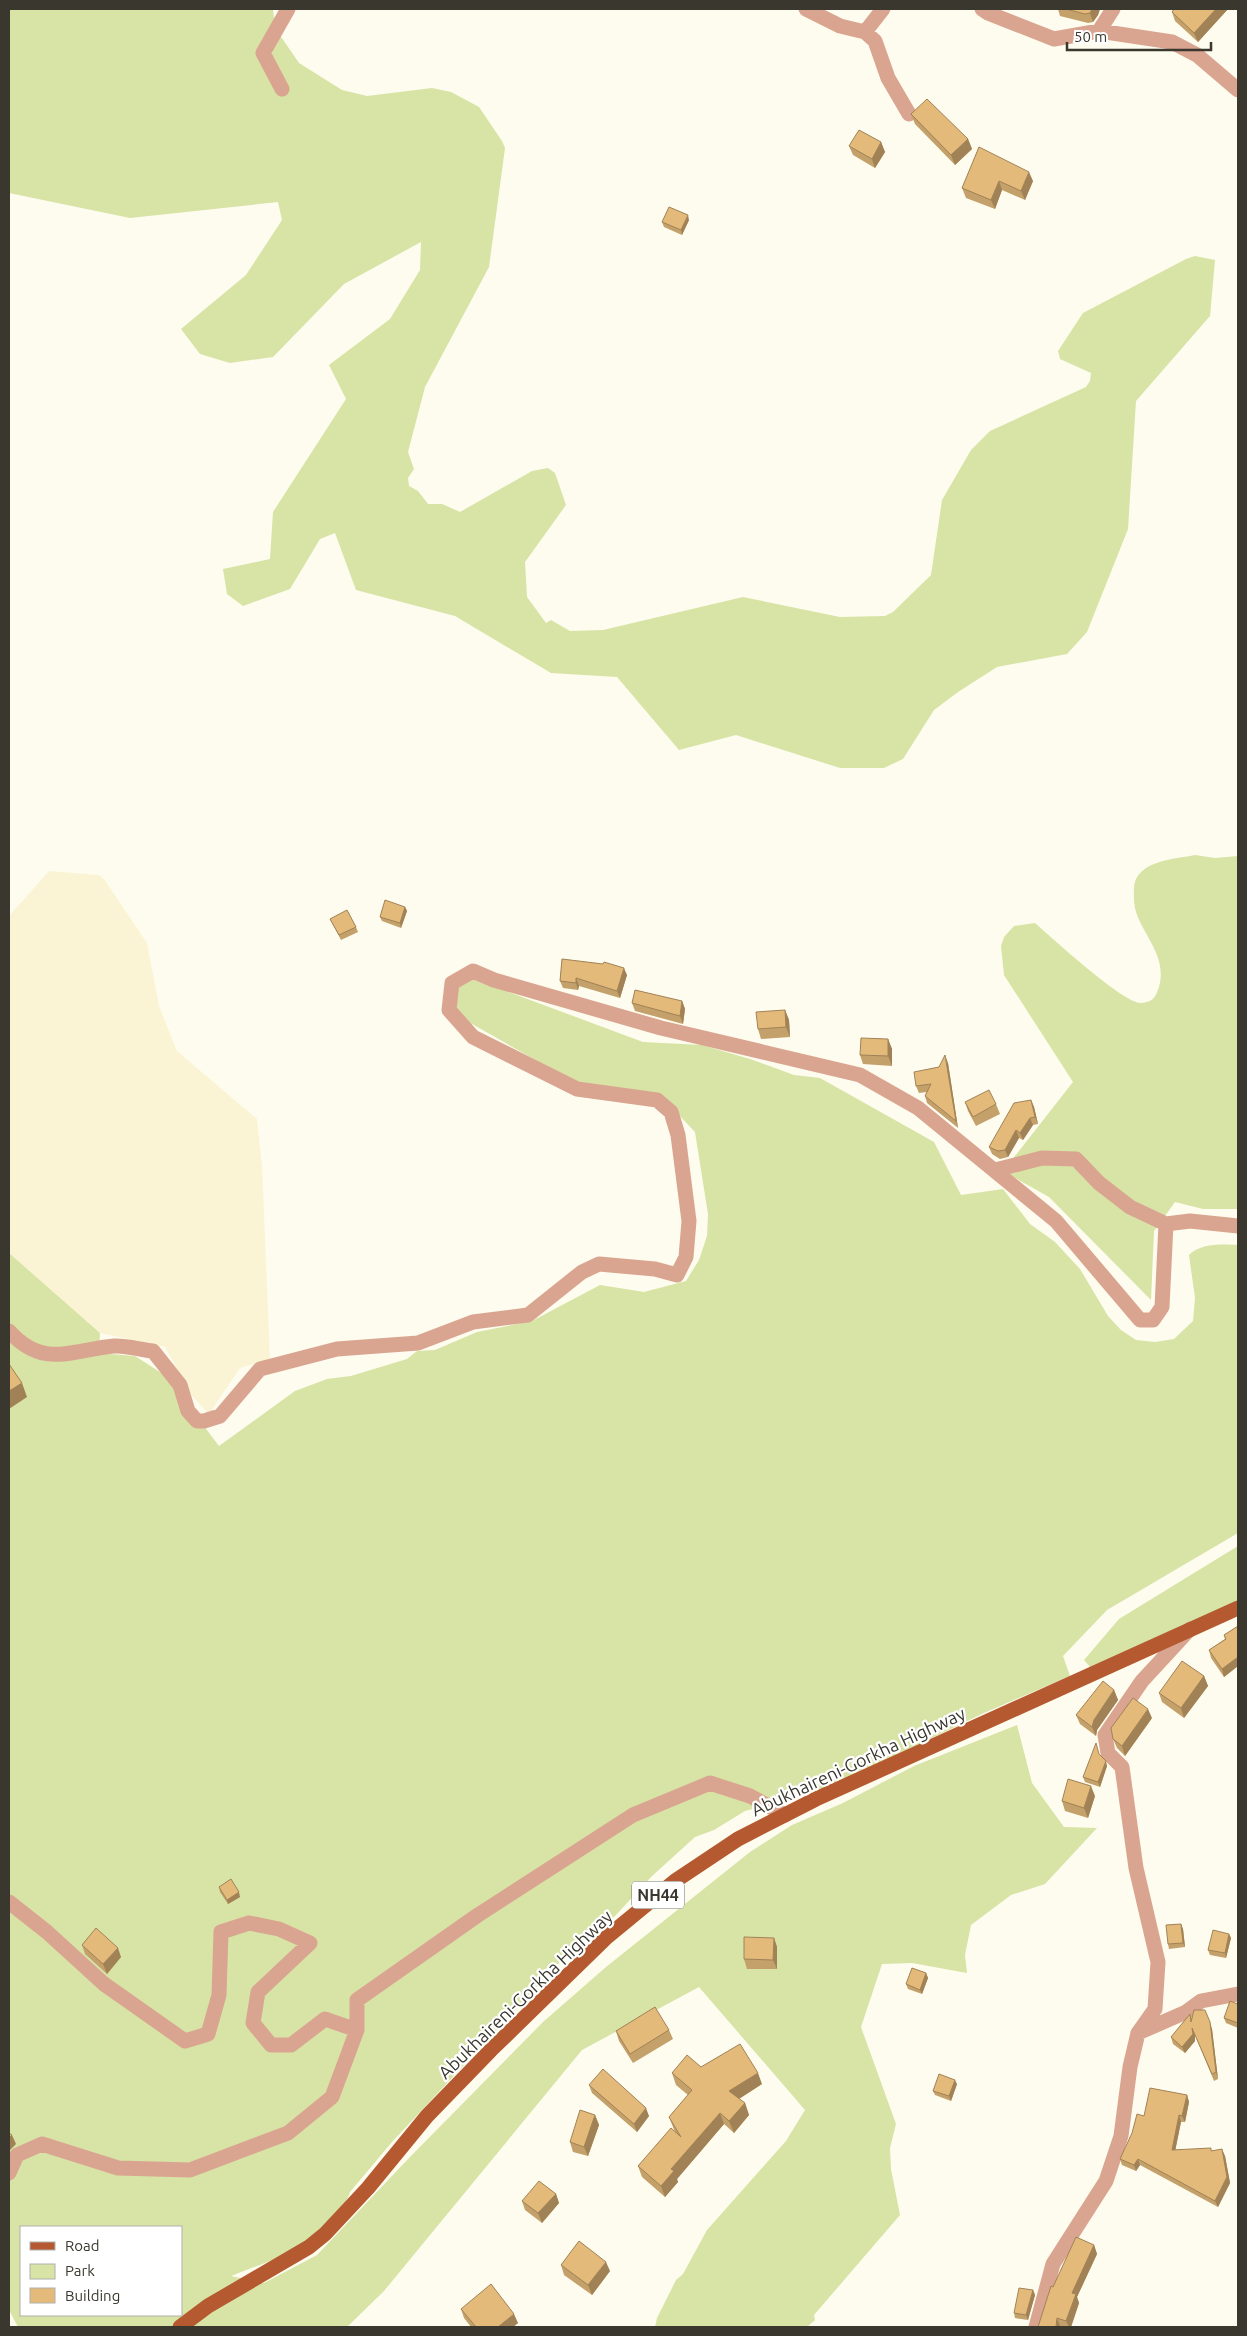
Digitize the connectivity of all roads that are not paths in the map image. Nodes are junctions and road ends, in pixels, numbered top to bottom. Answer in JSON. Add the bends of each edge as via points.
{"nodes":[{"id":1,"x":288,"y":9,"type":"edge"},
{"id":2,"x":806,"y":9,"type":"edge"},
{"id":3,"x":883,"y":9,"type":"edge"},
{"id":4,"x":982,"y":9,"type":"edge"},
{"id":5,"x":1112,"y":9,"type":"edge"},
{"id":6,"x":1099,"y":31,"type":"junction"},
{"id":7,"x":865,"y":32,"type":"junction"},
{"id":8,"x":282,"y":89,"type":"dead end"},
{"id":9,"x":1238,"y":90,"type":"edge"},
{"id":10,"x":909,"y":114,"type":"edge"},
{"id":11,"x":995,"y":1170,"type":"junction"},
{"id":12,"x":1166,"y":1224,"type":"junction"},
{"id":13,"x":1238,"y":1226,"type":"edge"},
{"id":14,"x":9,"y":1330,"type":"edge"},
{"id":15,"x":1238,"y":1608,"type":"edge"},
{"id":16,"x":1191,"y":1628,"type":"junction"},
{"id":17,"x":785,"y":1815,"type":"junction"},
{"id":18,"x":9,"y":1902,"type":"edge"},
{"id":19,"x":1238,"y":1994,"type":"edge"},
{"id":20,"x":357,"y":2030,"type":"junction"},
{"id":21,"x":1138,"y":2033,"type":"junction"},
{"id":22,"x":9,"y":2173,"type":"edge"},
{"id":23,"x":180,"y":2327,"type":"edge"},
{"id":24,"x":1036,"y":2327,"type":"edge"}],
"edges":[{"from":1,"to":8,"type":"street","via":[[263,53]]},
{"from":2,"to":7,"type":"street","via":[[840,26]]},
{"from":3,"to":7,"type":"street"},
{"from":4,"to":6,"type":"street","via":[[1054,39]]},
{"from":5,"to":6,"type":"street"},
{"from":6,"to":9,"type":"street","via":[[1172,42],[1197,55]]},
{"from":7,"to":10,"type":"street","via":[[874,41],[888,78]]},
{"from":11,"to":12,"type":"street","via":[[1042,1158],[1076,1159],[1099,1183],[1130,1207]]},
{"from":11,"to":12,"type":"street","via":[[1056,1221],[1140,1320],[1153,1320],[1162,1307]]},
{"from":11,"to":14,"type":"street","via":[[918,1108],[860,1075],[661,1028],[494,980],[473,971],[452,983],[449,1010],[473,1037],[577,1089],[657,1100],[671,1112],[678,1135],[689,1221],[686,1257],[677,1275],[655,1269],[599,1264],[582,1272],[528,1315],[473,1322],[418,1343],[337,1349],[260,1369],[220,1416],[204,1421],[197,1421],[188,1411],[180,1386],[153,1351],[116,1346],[53,1356],[21,1344]]},
{"from":12,"to":13,"type":"street","via":[[1190,1221]]},
{"from":15,"to":16,"type":"main road","name":"Abukhaireni-Gorkha Highway","number":"NH44"},
{"from":16,"to":17,"type":"main road","name":"Abukhaireni-Gorkha Highway","number":"NH44"},
{"from":16,"to":21,"type":"street","via":[[1142,1681],[1105,1735],[1108,1753],[1122,1767],[1136,1868],[1158,1962],[1155,2008]]},
{"from":17,"to":20,"type":"street","via":[[750,1796],[710,1783],[633,1815],[478,1915],[357,2000]]},
{"from":17,"to":23,"type":"main road","name":"Abukhaireni-Gorkha Highway","number":"NH44","via":[[706,1860],[607,1937],[427,2116],[325,2234],[208,2306]]},
{"from":18,"to":20,"type":"street","via":[[48,1932],[104,1984],[186,2041],[208,2034],[219,1995],[221,1932],[249,1923],[279,1929],[310,1943],[258,1992],[253,2023],[271,2045],[291,2045],[325,2019]]},
{"from":19,"to":21,"type":"street","via":[[1200,2002],[1186,2012]]},
{"from":20,"to":22,"type":"street","via":[[332,2096],[288,2133],[190,2170],[118,2168],[42,2144],[17,2154]]},
{"from":21,"to":24,"type":"street","via":[[1121,2136],[1106,2181],[1052,2264]]}]}
